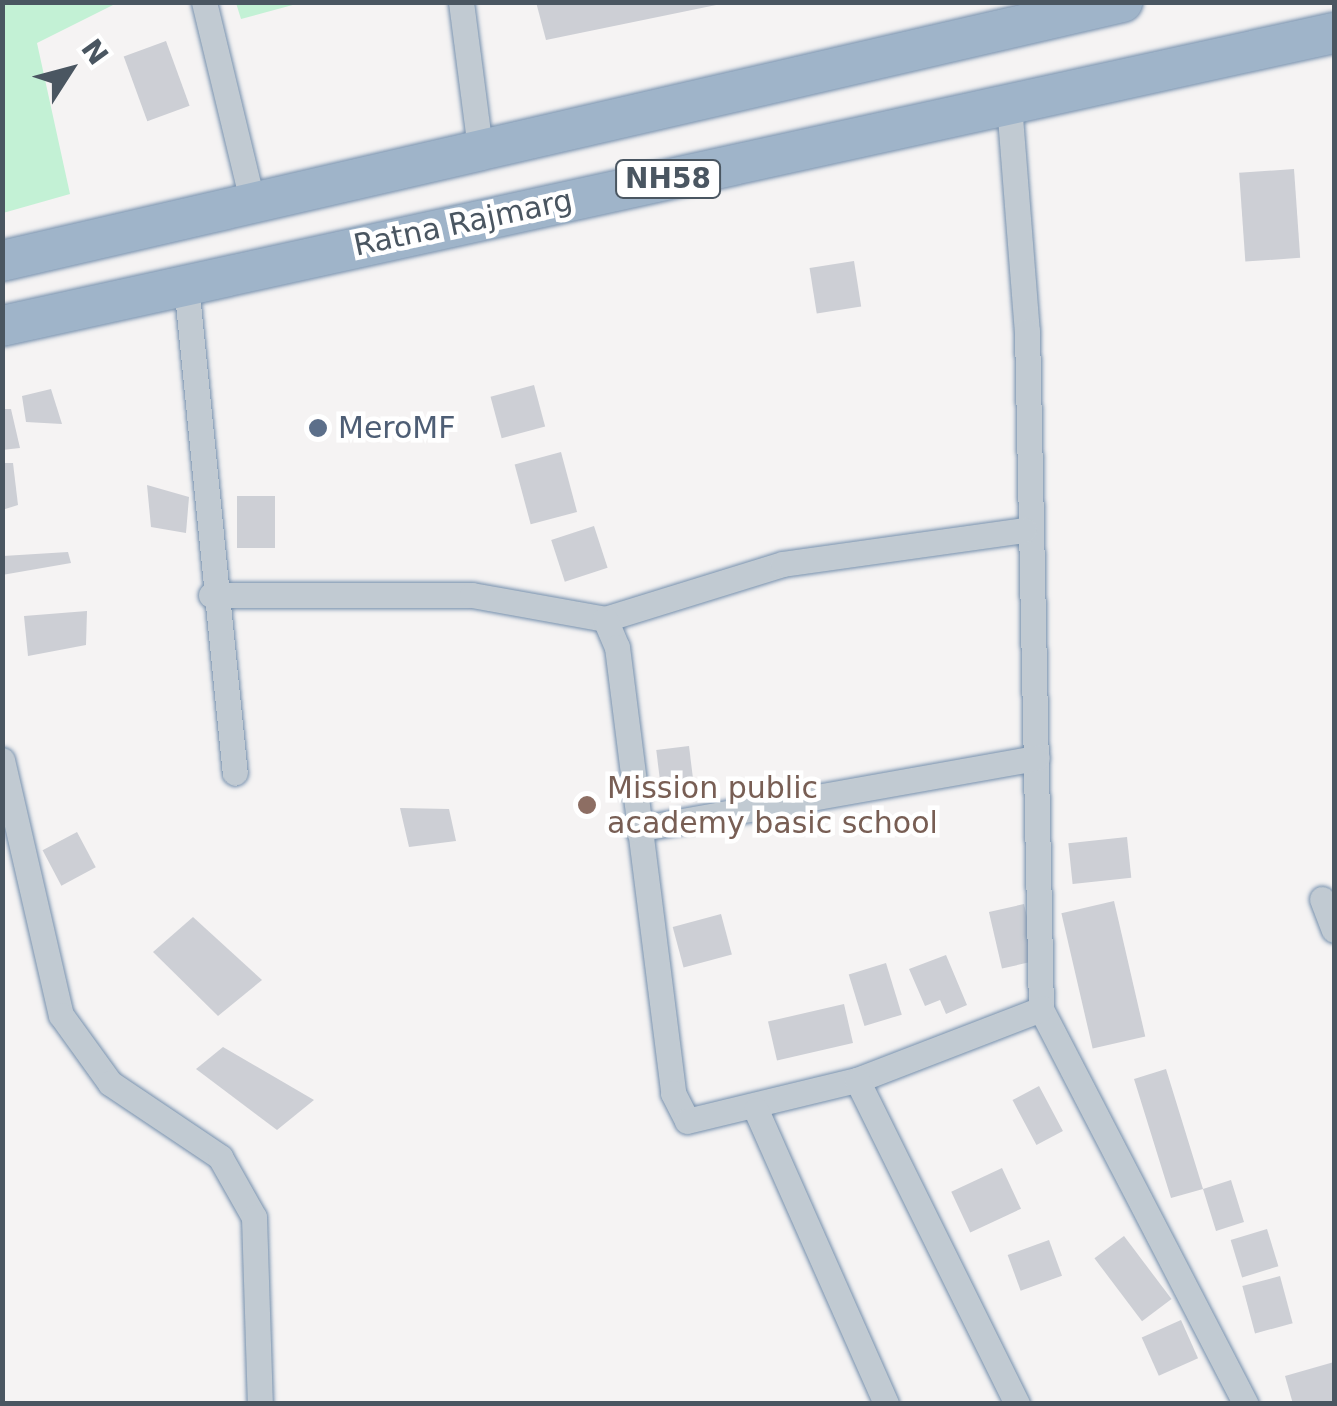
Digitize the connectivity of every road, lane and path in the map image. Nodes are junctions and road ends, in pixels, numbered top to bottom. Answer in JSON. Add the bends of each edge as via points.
{"nodes":[{"id":1,"x":204,"y":2,"type":"edge"},
{"id":2,"x":460,"y":2,"type":"edge"},
{"id":3,"x":1122,"y":2,"type":"edge"},
{"id":4,"x":1334,"y":33,"type":"edge"},
{"id":5,"x":1009,"y":104,"type":"junction"},
{"id":6,"x":480,"y":148,"type":"junction"},
{"id":7,"x":252,"y":200,"type":"junction"},
{"id":8,"x":2,"y":261,"type":"edge"},
{"id":9,"x":186,"y":284,"type":"junction"},
{"id":10,"x":2,"y":326,"type":"edge"},
{"id":11,"x":1024,"y":530,"type":"junction"},
{"id":12,"x":211,"y":596,"type":"junction"},
{"id":13,"x":605,"y":619,"type":"junction"},
{"id":14,"x":1037,"y":758,"type":"junction"},
{"id":15,"x":2,"y":760,"type":"edge"},
{"id":16,"x":235,"y":773,"type":"dead end"},
{"id":17,"x":637,"y":830,"type":"junction"},
{"id":18,"x":1322,"y":899,"type":"dead end"},
{"id":19,"x":1334,"y":930,"type":"edge"},
{"id":20,"x":1040,"y":1009,"type":"junction"},
{"id":21,"x":858,"y":1080,"type":"junction"},
{"id":22,"x":756,"y":1110,"type":"junction"},
{"id":23,"x":260,"y":1404,"type":"edge"},
{"id":24,"x":886,"y":1404,"type":"edge"},
{"id":25,"x":1017,"y":1404,"type":"edge"},
{"id":26,"x":1246,"y":1404,"type":"edge"}],
"edges":[{"from":1,"to":7,"type":"street"},
{"from":2,"to":6,"type":"street"},
{"from":3,"to":6,"type":"highway","number":"NH58"},
{"from":4,"to":5,"type":"highway","name":"Ratna Rajmarg","number":"NH58"},
{"from":5,"to":9,"type":"highway","name":"Ratna Rajmarg","number":"NH58"},
{"from":5,"to":11,"type":"street","via":[[1027,331]]},
{"from":6,"to":7,"type":"highway","number":"NH58"},
{"from":7,"to":8,"type":"highway","number":"NH58"},
{"from":9,"to":10,"type":"highway","name":"Ratna Rajmarg","number":"NH58"},
{"from":9,"to":12,"type":"street"},
{"from":11,"to":13,"type":"street","via":[[782,564]]},
{"from":11,"to":14,"type":"street"},
{"from":12,"to":13,"type":"street","via":[[472,595]]},
{"from":12,"to":16,"type":"street"},
{"from":13,"to":17,"type":"street"},
{"from":14,"to":17,"type":"street"},
{"from":14,"to":20,"type":"street"},
{"from":15,"to":23,"type":"street","via":[[61,1015],[110,1083],[220,1157],[254,1217]]},
{"from":17,"to":22,"type":"street","via":[[673,1093],[688,1121]]},
{"from":18,"to":19,"type":"street"},
{"from":20,"to":21,"type":"street"},
{"from":20,"to":26,"type":"street"},
{"from":21,"to":22,"type":"street","via":[[780,1095]]},
{"from":21,"to":25,"type":"street"},
{"from":22,"to":24,"type":"street"}]}
